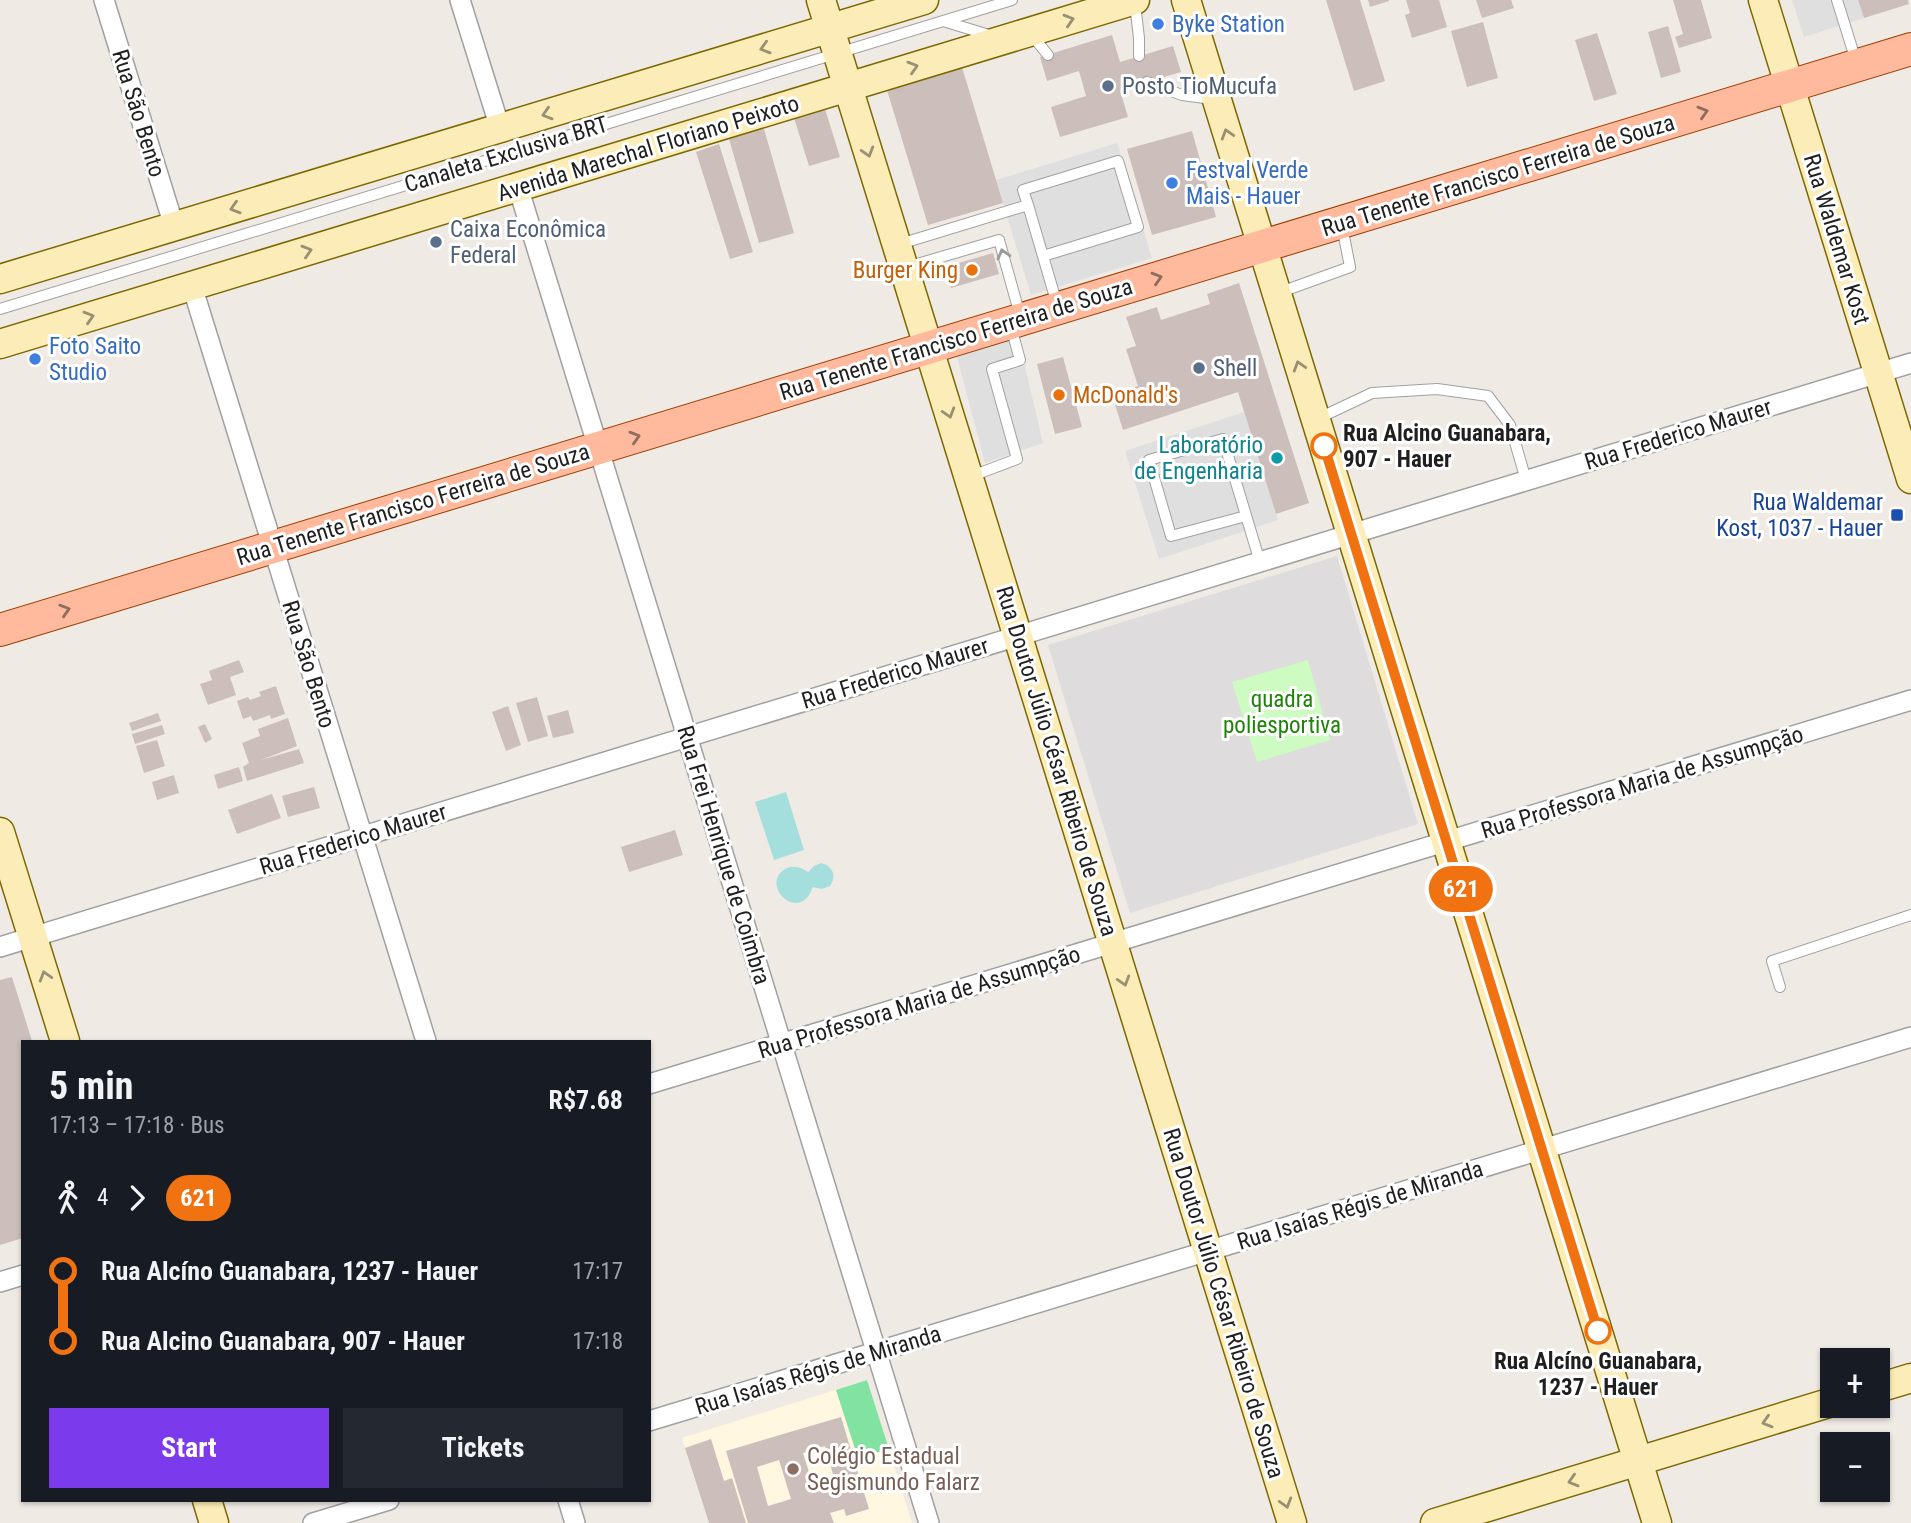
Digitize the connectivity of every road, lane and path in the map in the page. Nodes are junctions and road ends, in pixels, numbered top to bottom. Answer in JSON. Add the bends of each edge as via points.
{"nodes":[{"id":1,"x":104,"y":0,"type":"edge"},
{"id":2,"x":460,"y":0,"type":"edge"},
{"id":3,"x":821,"y":0,"type":"edge"},
{"id":4,"x":924,"y":0,"type":"edge"},
{"id":5,"x":1012,"y":0,"type":"edge"},
{"id":6,"x":1135,"y":0,"type":"edge"},
{"id":7,"x":1186,"y":0,"type":"edge"},
{"id":8,"x":1763,"y":0,"type":"edge"},
{"id":9,"x":1837,"y":0,"type":"edge"},
{"id":10,"x":943,"y":21,"type":"junction"},
{"id":11,"x":1016,"y":36,"type":"junction"},
{"id":12,"x":834,"y":41,"type":"junction"},
{"id":13,"x":1911,"y":49,"type":"edge"},
{"id":14,"x":1048,"y":55,"type":"dead end"},
{"id":15,"x":1139,"y":57,"type":"dead end"},
{"id":16,"x":1857,"y":65,"type":"junction"},
{"id":17,"x":1147,"y":82,"type":"dead end"},
{"id":18,"x":1790,"y":86,"type":"junction"},
{"id":19,"x":848,"y":87,"type":"junction"},
{"id":20,"x":1217,"y":100,"type":"junction"},
{"id":21,"x":500,"y":128,"type":"junction"},
{"id":22,"x":518,"y":187,"type":"junction"},
{"id":23,"x":1028,"y":205,"type":"junction"},
{"id":24,"x":1341,"y":222,"type":"junction"},
{"id":25,"x":174,"y":226,"type":"junction"},
{"id":26,"x":1262,"y":246,"type":"junction"},
{"id":27,"x":900,"y":256,"type":"junction"},
{"id":28,"x":1043,"y":256,"type":"junction"},
{"id":29,"x":0,"y":279,"type":"edge"},
{"id":30,"x":192,"y":286,"type":"junction"},
{"id":31,"x":1277,"y":294,"type":"junction"},
{"id":32,"x":1058,"y":308,"type":"junction"},
{"id":33,"x":0,"y":309,"type":"edge"},
{"id":34,"x":1015,"y":321,"type":"junction"},
{"id":35,"x":0,"y":344,"type":"edge"},
{"id":36,"x":929,"y":348,"type":"junction"},
{"id":37,"x":1911,"y":363,"type":"edge"},
{"id":38,"x":1879,"y":373,"type":"junction"},
{"id":39,"x":1316,"y":420,"type":"junction"},
{"id":40,"x":598,"y":448,"type":"junction"},
{"id":41,"x":969,"y":477,"type":"junction"},
{"id":42,"x":1911,"y":479,"type":"edge"},
{"id":43,"x":1527,"y":480,"type":"junction"},
{"id":44,"x":1246,"y":516,"type":"junction"},
{"id":45,"x":1351,"y":534,"type":"junction"},
{"id":46,"x":273,"y":547,"type":"junction"},
{"id":47,"x":1259,"y":562,"type":"junction"},
{"id":48,"x":0,"y":630,"type":"edge"},
{"id":49,"x":1018,"y":636,"type":"junction"},
{"id":50,"x":1911,"y":700,"type":"edge"},
{"id":51,"x":687,"y":737,"type":"junction"},
{"id":52,"x":0,"y":832,"type":"edge"},
{"id":53,"x":363,"y":836,"type":"junction"},
{"id":54,"x":1446,"y":841,"type":"junction"},
{"id":55,"x":1911,"y":915,"type":"edge"},
{"id":56,"x":33,"y":937,"type":"junction"},
{"id":57,"x":1113,"y":943,"type":"junction"},
{"id":58,"x":0,"y":947,"type":"edge"},
{"id":59,"x":1780,"y":987,"type":"dead end"},
{"id":60,"x":1911,"y":1037,"type":"edge"},
{"id":61,"x":65,"y":1040,"type":"edge"},
{"id":62,"x":426,"y":1040,"type":"edge"},
{"id":63,"x":782,"y":1044,"type":"junction"},
{"id":64,"x":651,"y":1083,"type":"edge"},
{"id":65,"x":1541,"y":1150,"type":"junction"},
{"id":66,"x":1208,"y":1251,"type":"junction"},
{"id":67,"x":21,"y":1276,"type":"edge"},
{"id":68,"x":0,"y":1282,"type":"edge"},
{"id":69,"x":877,"y":1352,"type":"junction"},
{"id":70,"x":1911,"y":1378,"type":"edge"},
{"id":71,"x":1890,"y":1384,"type":"edge"},
{"id":72,"x":1820,"y":1406,"type":"edge"},
{"id":73,"x":651,"y":1420,"type":"edge"},
{"id":74,"x":1638,"y":1461,"type":"junction"},
{"id":75,"x":208,"y":1502,"type":"edge"},
{"id":76,"x":382,"y":1502,"type":"edge"},
{"id":77,"x":569,"y":1502,"type":"edge"},
{"id":78,"x":214,"y":1523,"type":"edge"},
{"id":79,"x":313,"y":1523,"type":"edge"},
{"id":80,"x":575,"y":1523,"type":"edge"},
{"id":81,"x":929,"y":1523,"type":"edge"},
{"id":82,"x":1292,"y":1523,"type":"edge"},
{"id":83,"x":1435,"y":1523,"type":"edge"},
{"id":84,"x":1657,"y":1523,"type":"edge"}],
"edges":[{"from":1,"to":25,"type":"street","name":"Rua São Bento"},
{"from":2,"to":21,"type":"street"},
{"from":3,"to":12,"type":"main road","name":"Rua Doutor Júlio César Ribeiro de Souza"},
{"from":4,"to":12,"type":"main road"},
{"from":5,"to":10,"type":"lane","name":"Canaleta Exclusiva BRT"},
{"from":11,"to":6,"type":"main road","name":"Avenida Marechal Floriano Peixoto","one_way":true},
{"from":6,"to":15,"type":"lane"},
{"from":7,"to":20,"type":"main road"},
{"from":8,"to":18,"type":"main road","name":"Rua Waldemar Kost"},
{"from":9,"to":16,"type":"lane"},
{"from":10,"to":11,"type":"lane"},
{"from":10,"to":12,"type":"lane","name":"Canaleta Exclusiva BRT"},
{"from":11,"to":14,"type":"lane"},
{"from":19,"to":11,"type":"main road","name":"Avenida Marechal Floriano Peixoto","one_way":true},
{"from":12,"to":19,"type":"main road","name":"Rua Doutor Júlio César Ribeiro de Souza"},
{"from":12,"to":21,"type":"main road","one_way":true},
{"from":12,"to":33,"type":"lane","name":"Canaleta Exclusiva BRT"},
{"from":13,"to":16,"type":"main road","name":"Rua Tenente Francisco Ferreira de Souza"},
{"from":16,"to":18,"type":"main road","name":"Rua Tenente Francisco Ferreira de Souza"},
{"from":17,"to":20,"type":"lane","via":[[1182,95]]},
{"from":24,"to":18,"type":"main road","name":"Rua Tenente Francisco Ferreira de Souza","one_way":true},
{"from":18,"to":38,"type":"main road","name":"Rua Waldemar Kost"},
{"from":19,"to":22,"type":"main road","name":"Avenida Marechal Floriano Peixoto"},
{"from":19,"to":27,"type":"main road","name":"Rua Doutor Júlio César Ribeiro de Souza","one_way":true},
{"from":26,"to":20,"type":"main road","one_way":true},
{"from":21,"to":25,"type":"main road","one_way":true},
{"from":30,"to":22,"type":"main road","name":"Avenida Marechal Floriano Peixoto","one_way":true},
{"from":22,"to":40,"type":"street","name":"Rua Frei Henrique de Coimbra"},
{"from":23,"to":27,"type":"lane"},
{"from":23,"to":28,"type":"lane"},
{"from":23,"to":28,"type":"lane","via":[[1023,190],[1118,162],[1138,227]]},
{"from":24,"to":26,"type":"main road","name":"Rua Tenente Francisco Ferreira de Souza"},
{"from":24,"to":31,"type":"lane","via":[[1350,267]]},
{"from":25,"to":29,"type":"main road"},
{"from":26,"to":31,"type":"main road"},
{"from":32,"to":26,"type":"main road","name":"Rua Tenente Francisco Ferreira de Souza","one_way":true},
{"from":34,"to":27,"type":"lane","one_way":true,"via":[[999,240]]},
{"from":27,"to":36,"type":"main road","name":"Rua Doutor Júlio César Ribeiro de Souza"},
{"from":28,"to":32,"type":"lane"},
{"from":35,"to":30,"type":"main road","name":"Avenida Marechal Floriano Peixoto","one_way":true},
{"from":30,"to":46,"type":"street","name":"Rua São Bento"},
{"from":39,"to":31,"type":"main road","one_way":true},
{"from":32,"to":34,"type":"main road","name":"Rua Tenente Francisco Ferreira de Souza"},
{"from":34,"to":36,"type":"main road","name":"Rua Tenente Francisco Ferreira de Souza"},
{"from":34,"to":41,"type":"lane","via":[[1020,360],[992,369],[1017,459]]},
{"from":40,"to":36,"type":"main road","name":"Rua Tenente Francisco Ferreira de Souza","one_way":true},
{"from":36,"to":41,"type":"main road","name":"Rua Doutor Júlio César Ribeiro de Souza","one_way":true},
{"from":37,"to":38,"type":"street","name":"Rua Frederico Maurer"},
{"from":38,"to":42,"type":"main road","name":"Rua Waldemar Kost"},
{"from":38,"to":43,"type":"street","name":"Rua Frederico Maurer"},
{"from":39,"to":43,"type":"lane","via":[[1372,393],[1437,389],[1488,396],[1510,425]]},
{"from":39,"to":45,"type":"main road"},
{"from":40,"to":46,"type":"main road","name":"Rua Tenente Francisco Ferreira de Souza"},
{"from":40,"to":51,"type":"street","name":"Rua Frei Henrique de Coimbra"},
{"from":41,"to":49,"type":"main road","name":"Rua Doutor Júlio César Ribeiro de Souza"},
{"from":43,"to":45,"type":"street","name":"Rua Frederico Maurer"},
{"from":44,"to":44,"type":"lane","via":[[1223,439],[1149,460],[1171,536]]},
{"from":44,"to":47,"type":"lane"},
{"from":45,"to":47,"type":"street","name":"Rua Frederico Maurer"},
{"from":45,"to":54,"type":"main road"},
{"from":48,"to":46,"type":"main road","name":"Rua Tenente Francisco Ferreira de Souza","one_way":true},
{"from":46,"to":53,"type":"street","name":"Rua São Bento"},
{"from":47,"to":49,"type":"street","name":"Rua Frederico Maurer"},
{"from":49,"to":51,"type":"street","name":"Rua Frederico Maurer"},
{"from":49,"to":57,"type":"main road","name":"Rua Doutor Júlio César Ribeiro de Souza"},
{"from":50,"to":54,"type":"street","name":"Rua Professora Maria de Assumpção"},
{"from":51,"to":53,"type":"street","name":"Rua Frederico Maurer"},
{"from":51,"to":63,"type":"street","name":"Rua Frei Henrique de Coimbra"},
{"from":52,"to":56,"type":"main road"},
{"from":53,"to":56,"type":"street","name":"Rua Frederico Maurer"},
{"from":53,"to":62,"type":"street","name":"Rua São Bento"},
{"from":54,"to":57,"type":"street","name":"Rua Professora Maria de Assumpção"},
{"from":54,"to":65,"type":"main road"},
{"from":55,"to":59,"type":"lane","via":[[1772,961]]},
{"from":56,"to":58,"type":"street","name":"Rua Frederico Maurer"},
{"from":61,"to":56,"type":"main road","one_way":true},
{"from":57,"to":63,"type":"street","name":"Rua Professora Maria de Assumpção"},
{"from":57,"to":66,"type":"main road","name":"Rua Doutor Júlio César Ribeiro de Souza","one_way":true},
{"from":60,"to":65,"type":"street","name":"Rua Isaías Régis de Miranda"},
{"from":63,"to":64,"type":"street","name":"Rua Professora Maria de Assumpção"},
{"from":63,"to":69,"type":"street","name":"Rua Frei Henrique de Coimbra"},
{"from":65,"to":66,"type":"street","name":"Rua Isaías Régis de Miranda"},
{"from":65,"to":74,"type":"main road"},
{"from":66,"to":69,"type":"street","name":"Rua Isaías Régis de Miranda"},
{"from":66,"to":82,"type":"main road","name":"Rua Doutor Júlio César Ribeiro de Souza","one_way":true},
{"from":67,"to":68,"type":"street"},
{"from":69,"to":73,"type":"street","name":"Rua Isaías Régis de Miranda"},
{"from":69,"to":81,"type":"street","name":"Rua Frei Henrique de Coimbra"},
{"from":70,"to":71,"type":"main road"},
{"from":72,"to":74,"type":"main road","one_way":true},
{"from":74,"to":83,"type":"main road","one_way":true},
{"from":74,"to":84,"type":"main road"},
{"from":75,"to":78,"type":"main road"},
{"from":76,"to":79,"type":"street"},
{"from":77,"to":80,"type":"street"}]}
